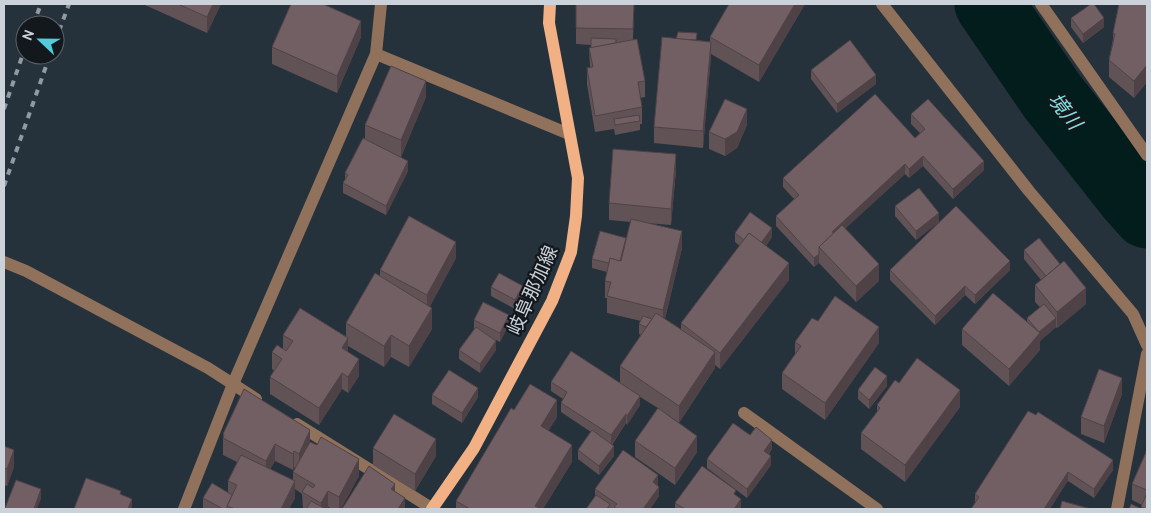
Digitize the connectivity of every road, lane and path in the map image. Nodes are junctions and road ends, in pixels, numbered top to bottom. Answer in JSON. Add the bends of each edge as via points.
{"nodes":[{"id":1,"x":381,"y":4,"type":"edge"},
{"id":2,"x":550,"y":4,"type":"edge"},
{"id":3,"x":882,"y":4,"type":"edge"},
{"id":4,"x":1041,"y":4,"type":"edge"},
{"id":5,"x":376,"y":54,"type":"junction"},
{"id":6,"x":569,"y":134,"type":"junction"},
{"id":7,"x":1147,"y":155,"type":"edge"},
{"id":8,"x":4,"y":262,"type":"edge"},
{"id":9,"x":1147,"y":345,"type":"edge"},
{"id":10,"x":1147,"y":354,"type":"edge"},
{"id":11,"x":233,"y":384,"type":"junction"},
{"id":12,"x":266,"y":405,"type":"edge"},
{"id":13,"x":744,"y":414,"type":"dead end"},
{"id":14,"x":282,"y":415,"type":"edge"},
{"id":15,"x":184,"y":509,"type":"edge"},
{"id":16,"x":432,"y":509,"type":"edge"},
{"id":17,"x":877,"y":509,"type":"edge"},
{"id":18,"x":1117,"y":509,"type":"edge"}],
"edges":[{"from":1,"to":5,"type":"street"},
{"from":2,"to":6,"type":"main road","name":"岐阜那加線","via":[[548,23]]},
{"from":3,"to":9,"type":"street","via":[[1028,191],[1133,314]]},
{"from":4,"to":7,"type":"street"},
{"from":5,"to":6,"type":"street"},
{"from":5,"to":11,"type":"street"},
{"from":6,"to":16,"type":"main road","name":"岐阜那加線","via":[[578,178],[571,252],[552,301],[474,448]]},
{"from":8,"to":11,"type":"street","via":[[190,358]]},
{"from":10,"to":18,"type":"street"},
{"from":11,"to":12,"type":"street"},
{"from":11,"to":15,"type":"street"},
{"from":13,"to":17,"type":"street"},
{"from":14,"to":16,"type":"street"}]}
